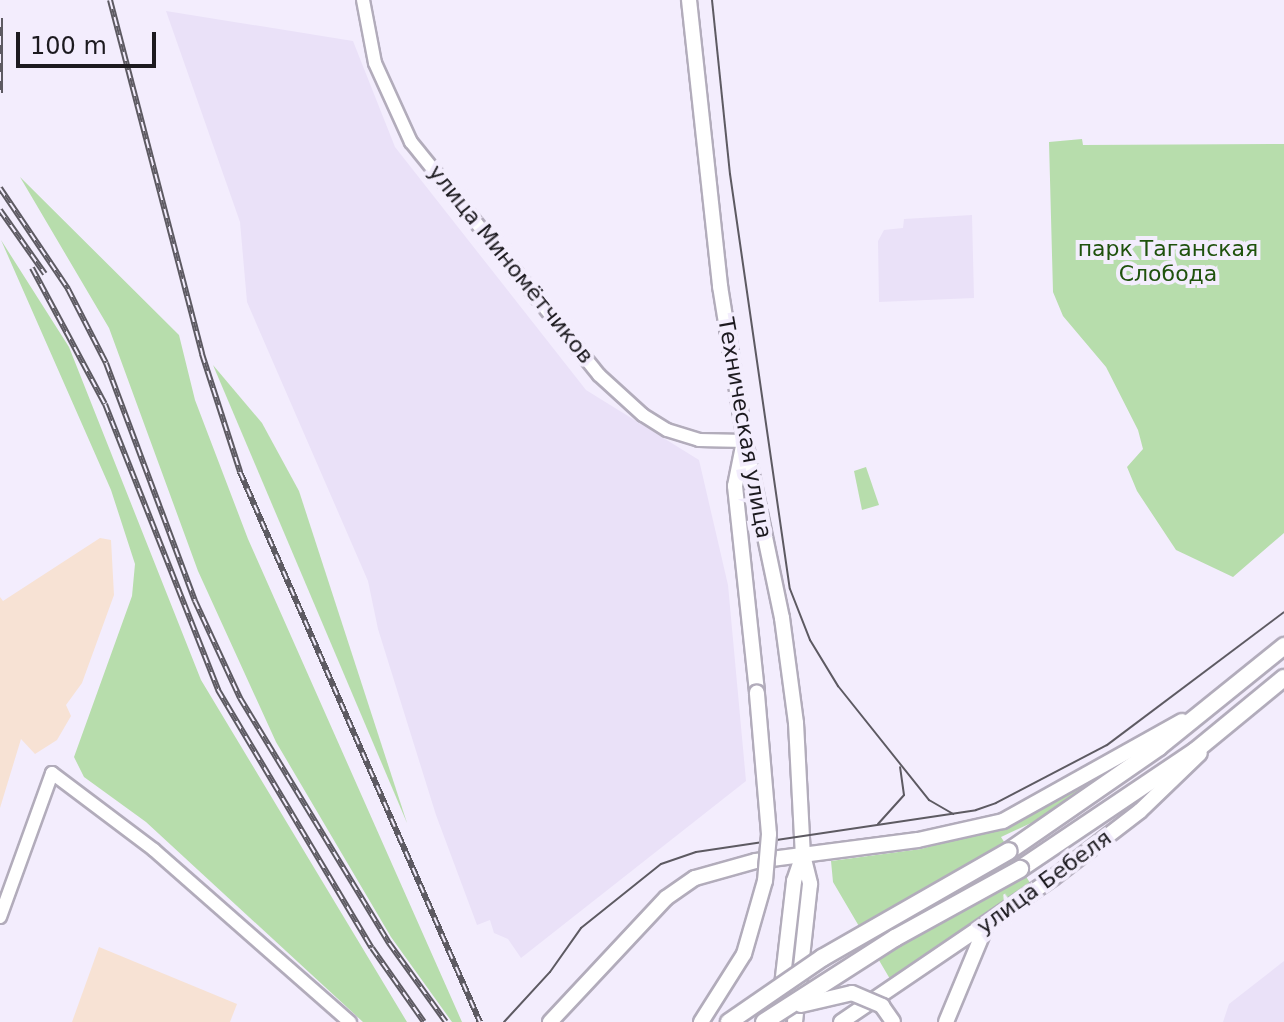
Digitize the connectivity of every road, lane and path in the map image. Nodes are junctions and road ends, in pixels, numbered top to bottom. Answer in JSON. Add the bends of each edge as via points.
{"nodes":[{"id":1,"x":363,"y":0,"type":"edge"},
{"id":2,"x":689,"y":0,"type":"edge"},
{"id":3,"x":745,"y":441,"type":"junction"},
{"id":4,"x":1284,"y":646,"type":"edge"},
{"id":5,"x":1284,"y":678,"type":"edge"},
{"id":6,"x":1214,"y":702,"type":"junction"},
{"id":7,"x":1232,"y":722,"type":"junction"},
{"id":8,"x":803,"y":855,"type":"junction"},
{"id":9,"x":0,"y":917,"type":"edge"},
{"id":10,"x":986,"y":926,"type":"junction"},
{"id":11,"x":350,"y":1022,"type":"edge"},
{"id":12,"x":550,"y":1022,"type":"edge"},
{"id":13,"x":701,"y":1022,"type":"edge"},
{"id":14,"x":729,"y":1022,"type":"edge"},
{"id":15,"x":767,"y":1022,"type":"edge"},
{"id":16,"x":778,"y":1022,"type":"edge"},
{"id":17,"x":795,"y":1022,"type":"edge"},
{"id":18,"x":841,"y":1022,"type":"edge"},
{"id":19,"x":893,"y":1022,"type":"edge"},
{"id":20,"x":946,"y":1022,"type":"edge"}],
"edges":[{"from":1,"to":3,"type":"street","name":"улица Миномётчиков","via":[[375,63],[411,142],[599,375],[667,430],[699,440]]},
{"from":2,"to":3,"type":"main road","name":"Техническая улица","via":[[702,145]]},
{"from":3,"to":8,"type":"main road","name":"Техническая улица","via":[[790,673]]},
{"from":3,"to":13,"type":"main road","bridge":true,"via":[[735,486],[769,820],[765,881],[744,954]]},
{"from":4,"to":6,"type":"main road","name":"улица Бебеля"},
{"from":5,"to":7,"type":"main road","name":"улица Бебеля"},
{"from":6,"to":8,"type":"main road","name":"улица Бебеля","via":[[1003,821],[918,840]]},
{"from":6,"to":14,"type":"main road","name":"улица Бебеля","bridge":true,"via":[[1121,776],[1009,851],[835,950]]},
{"from":7,"to":10,"type":"main road","name":"улица Бебеля","via":[[1140,811]]},
{"from":7,"to":15,"type":"main road","name":"улица Бебеля","bridge":true,"via":[[1020,869],[895,938]]},
{"from":8,"to":12,"type":"main road","name":"улица Бебеля","via":[[728,867],[679,888]]},
{"from":8,"to":16,"type":"main road","name":"Техническая улица","via":[[794,881]]},
{"from":8,"to":17,"type":"main road","name":"Техническая улица","via":[[810,884]]},
{"from":9,"to":11,"type":"street","via":[[52,773],[154,850]]},
{"from":10,"to":18,"type":"main road","name":"улица Бебеля"},
{"from":10,"to":20,"type":"main road"},
{"from":15,"to":19,"type":"main road","bridge":true,"via":[[837,992],[868,997]]}]}
